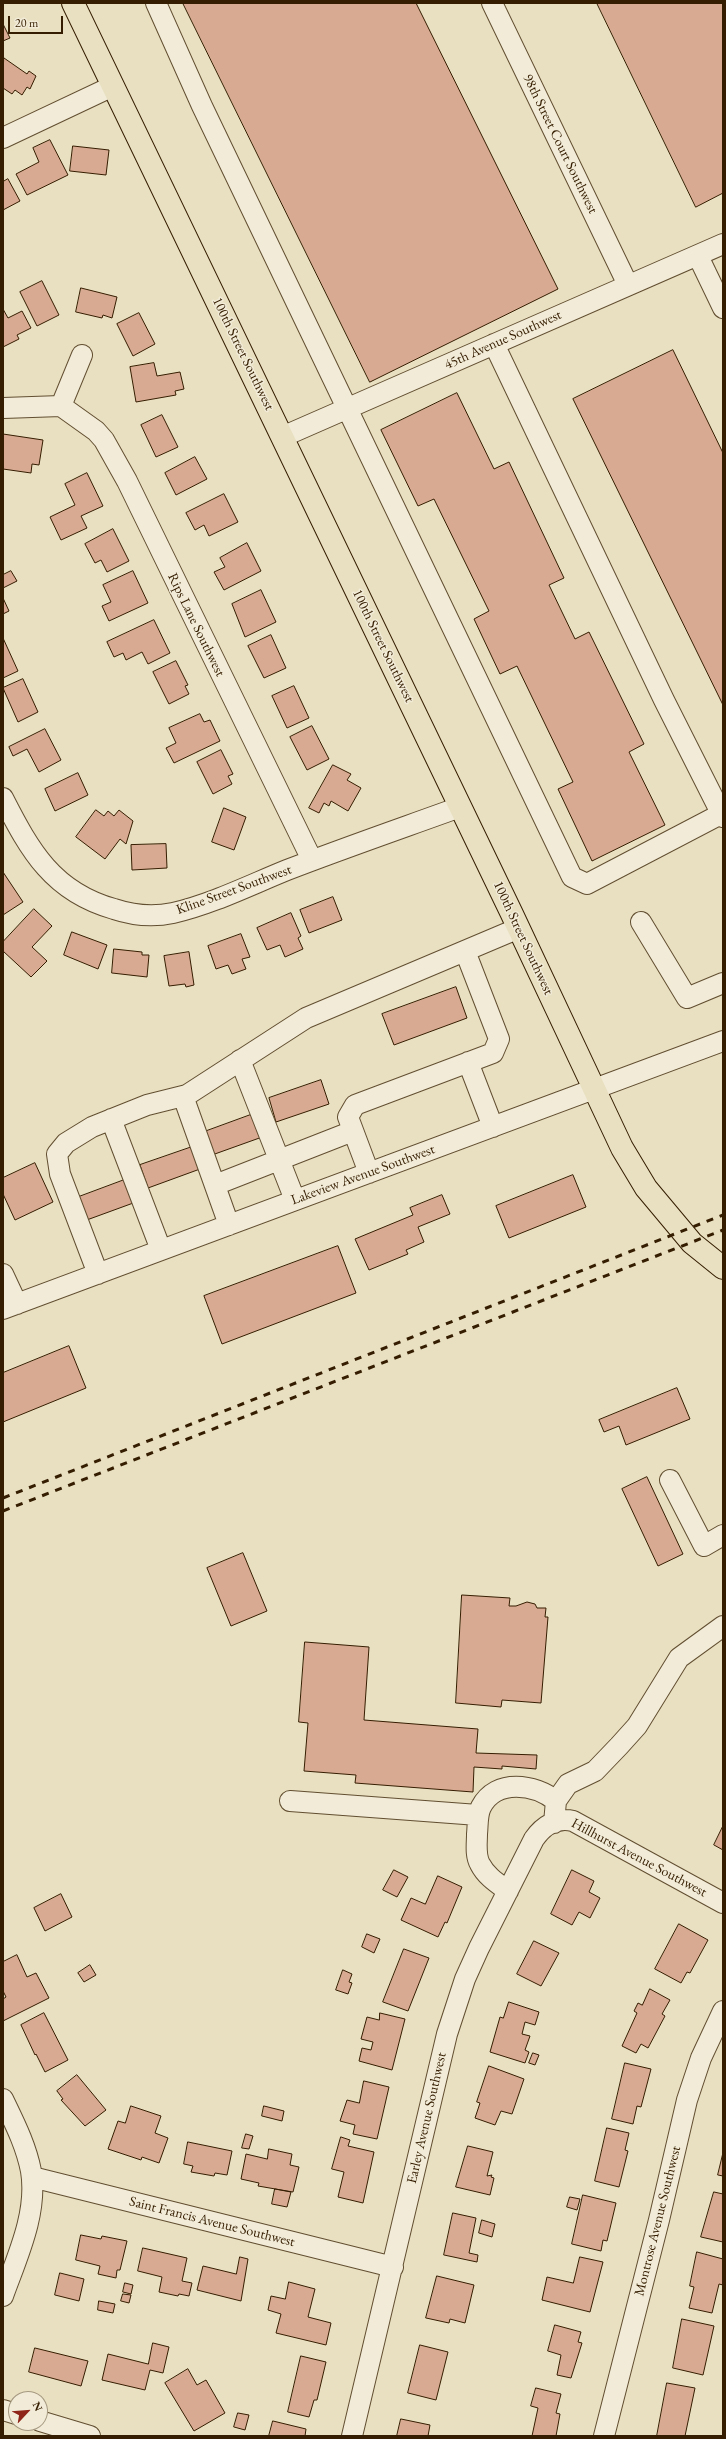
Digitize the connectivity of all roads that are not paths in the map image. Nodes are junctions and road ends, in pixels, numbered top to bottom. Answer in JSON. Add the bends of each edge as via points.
{"nodes":[{"id":1,"x":73,"y":3,"type":"edge"},
{"id":2,"x":156,"y":3,"type":"edge"},
{"id":3,"x":492,"y":3,"type":"edge"},
{"id":4,"x":113,"y":86,"type":"junction"},
{"id":5,"x":3,"y":138,"type":"edge"},
{"id":6,"x":723,"y":244,"type":"edge"},
{"id":7,"x":698,"y":256,"type":"junction"},
{"id":8,"x":628,"y":285,"type":"junction"},
{"id":9,"x":723,"y":308,"type":"edge"},
{"id":10,"x":494,"y":344,"type":"junction"},
{"id":11,"x":82,"y":355,"type":"dead end"},
{"id":12,"x":61,"y":406,"type":"junction"},
{"id":13,"x":3,"y":408,"type":"edge"},
{"id":14,"x":348,"y":408,"type":"junction"},
{"id":15,"x":282,"y":437,"type":"junction"},
{"id":16,"x":3,"y":798,"type":"edge"},
{"id":17,"x":460,"y":807,"type":"junction"},
{"id":18,"x":722,"y":816,"type":"edge"},
{"id":19,"x":312,"y":860,"type":"junction"},
{"id":20,"x":641,"y":922,"type":"dead end"},
{"id":21,"x":519,"y":928,"type":"junction"},
{"id":22,"x":465,"y":951,"type":"junction"},
{"id":23,"x":723,"y":983,"type":"edge"},
{"id":24,"x":723,"y":1041,"type":"edge"},
{"id":25,"x":240,"y":1060,"type":"junction"},
{"id":26,"x":468,"y":1062,"type":"junction"},
{"id":27,"x":594,"y":1089,"type":"junction"},
{"id":28,"x":183,"y":1096,"type":"junction"},
{"id":29,"x":111,"y":1119,"type":"junction"},
{"id":30,"x":493,"y":1126,"type":"junction"},
{"id":31,"x":353,"y":1131,"type":"junction"},
{"id":32,"x":279,"y":1158,"type":"junction"},
{"id":33,"x":369,"y":1173,"type":"junction"},
{"id":34,"x":215,"y":1185,"type":"junction"},
{"id":35,"x":295,"y":1200,"type":"junction"},
{"id":36,"x":228,"y":1225,"type":"junction"},
{"id":37,"x":161,"y":1250,"type":"junction"},
{"id":38,"x":723,"y":1268,"type":"edge"},
{"id":39,"x":3,"y":1274,"type":"edge"},
{"id":40,"x":98,"y":1274,"type":"junction"},
{"id":41,"x":10,"y":1306,"type":"edge"},
{"id":42,"x":670,"y":1480,"type":"dead end"},
{"id":43,"x":723,"y":1535,"type":"edge"},
{"id":44,"x":723,"y":1626,"type":"edge"},
{"id":45,"x":556,"y":1800,"type":"junction"},
{"id":46,"x":290,"y":1801,"type":"dead end"},
{"id":47,"x":478,"y":1815,"type":"junction"},
{"id":48,"x":554,"y":1823,"type":"junction"},
{"id":49,"x":508,"y":1891,"type":"junction"},
{"id":50,"x":723,"y":1903,"type":"edge"},
{"id":51,"x":723,"y":2011,"type":"edge"},
{"id":52,"x":3,"y":2099,"type":"edge"},
{"id":53,"x":32,"y":2177,"type":"junction"},
{"id":54,"x":393,"y":2267,"type":"junction"},
{"id":55,"x":3,"y":2296,"type":"edge"},
{"id":56,"x":48,"y":2423,"type":"edge"},
{"id":57,"x":90,"y":2436,"type":"edge"},
{"id":58,"x":352,"y":2436,"type":"edge"},
{"id":59,"x":604,"y":2436,"type":"edge"}],
"edges":[{"from":1,"to":4,"type":"main road","name":"100th Street Southwest"},
{"from":2,"to":14,"type":"street","via":[[202,106]]},
{"from":3,"to":8,"type":"street","name":"98th Street Court Southwest"},
{"from":4,"to":5,"type":"street"},
{"from":4,"to":15,"type":"main road","name":"100th Street Southwest"},
{"from":6,"to":7,"type":"street","name":"45th Avenue Southwest"},
{"from":7,"to":8,"type":"street","name":"45th Avenue Southwest"},
{"from":7,"to":9,"type":"street"},
{"from":8,"to":10,"type":"street","name":"45th Avenue Southwest"},
{"from":10,"to":14,"type":"street","name":"45th Avenue Southwest"},
{"from":10,"to":18,"type":"street"},
{"from":11,"to":12,"type":"street"},
{"from":12,"to":13,"type":"street"},
{"from":12,"to":19,"type":"street","name":"Rips Lane Southwest","via":[[100,435],[128,481]]},
{"from":14,"to":15,"type":"street","name":"45th Avenue Southwest"},
{"from":14,"to":18,"type":"street","via":[[572,877],[587,884]]},
{"from":15,"to":17,"type":"main road","name":"100th Street Southwest"},
{"from":16,"to":19,"type":"street","name":"Kline Street Southwest","via":[[32,851],[48,872],[81,896],[121,911],[147,915],[173,913]]},
{"from":17,"to":19,"type":"street","name":"Kline Street Southwest"},
{"from":17,"to":21,"type":"main road","name":"100th Street Southwest"},
{"from":20,"to":23,"type":"street","via":[[687,998]]},
{"from":21,"to":22,"type":"street"},
{"from":21,"to":27,"type":"main road","name":"100th Street Southwest"},
{"from":22,"to":25,"type":"street","via":[[306,1018]]},
{"from":22,"to":26,"type":"street","via":[[499,1039],[493,1053]]},
{"from":24,"to":27,"type":"street","name":"Lakeview Avenue Southwest"},
{"from":25,"to":28,"type":"street"},
{"from":25,"to":32,"type":"street"},
{"from":26,"to":30,"type":"street"},
{"from":26,"to":31,"type":"street","via":[[355,1105],[348,1117]]},
{"from":27,"to":30,"type":"street","name":"Lakeview Avenue Southwest"},
{"from":27,"to":38,"type":"main road","name":"100th Street Southwest","via":[[622,1148],[646,1188],[692,1243]]},
{"from":28,"to":29,"type":"street","via":[[148,1105]]},
{"from":28,"to":34,"type":"street"},
{"from":29,"to":37,"type":"street"},
{"from":29,"to":40,"type":"street","via":[[66,1143],[57,1154],[60,1174]]},
{"from":30,"to":33,"type":"street","name":"Lakeview Avenue Southwest"},
{"from":31,"to":32,"type":"street"},
{"from":31,"to":33,"type":"street"},
{"from":32,"to":34,"type":"street"},
{"from":32,"to":35,"type":"street"},
{"from":33,"to":35,"type":"street","name":"Lakeview Avenue Southwest"},
{"from":34,"to":36,"type":"street"},
{"from":35,"to":36,"type":"street","name":"Lakeview Avenue Southwest"},
{"from":36,"to":37,"type":"street","name":"Lakeview Avenue Southwest"},
{"from":37,"to":40,"type":"street","name":"Lakeview Avenue Southwest"},
{"from":39,"to":41,"type":"street"},
{"from":40,"to":41,"type":"street","name":"Lakeview Avenue Southwest"},
{"from":42,"to":43,"type":"street","via":[[704,1546]]},
{"from":44,"to":45,"type":"street","via":[[679,1658],[637,1726],[595,1771],[568,1784]]},
{"from":45,"to":47,"type":"street","via":[[541,1790],[510,1786],[486,1800]]},
{"from":45,"to":48,"type":"street"},
{"from":46,"to":47,"type":"street"},
{"from":47,"to":49,"type":"street","via":[[476,1853],[479,1862],[493,1880]]},
{"from":48,"to":49,"type":"street","name":"Earley Avenue Southwest","via":[[542,1829],[534,1839]]},
{"from":48,"to":50,"type":"street","name":"Hillhurst Avenue Southwest","via":[[566,1820],[580,1824]]},
{"from":49,"to":54,"type":"street","name":"Earley Avenue Southwest","via":[[479,1948],[454,2010],[441,2056]]},
{"from":51,"to":59,"type":"street","name":"Montrose Avenue Southwest","via":[[701,2058],[687,2100]]},
{"from":52,"to":53,"type":"street","via":[[24,2146]]},
{"from":53,"to":54,"type":"street","name":"Saint Francis Avenue Southwest"},
{"from":53,"to":55,"type":"street","via":[[28,2220]]},
{"from":54,"to":58,"type":"street","name":"Earley Avenue Southwest"},
{"from":56,"to":57,"type":"street"}]}
